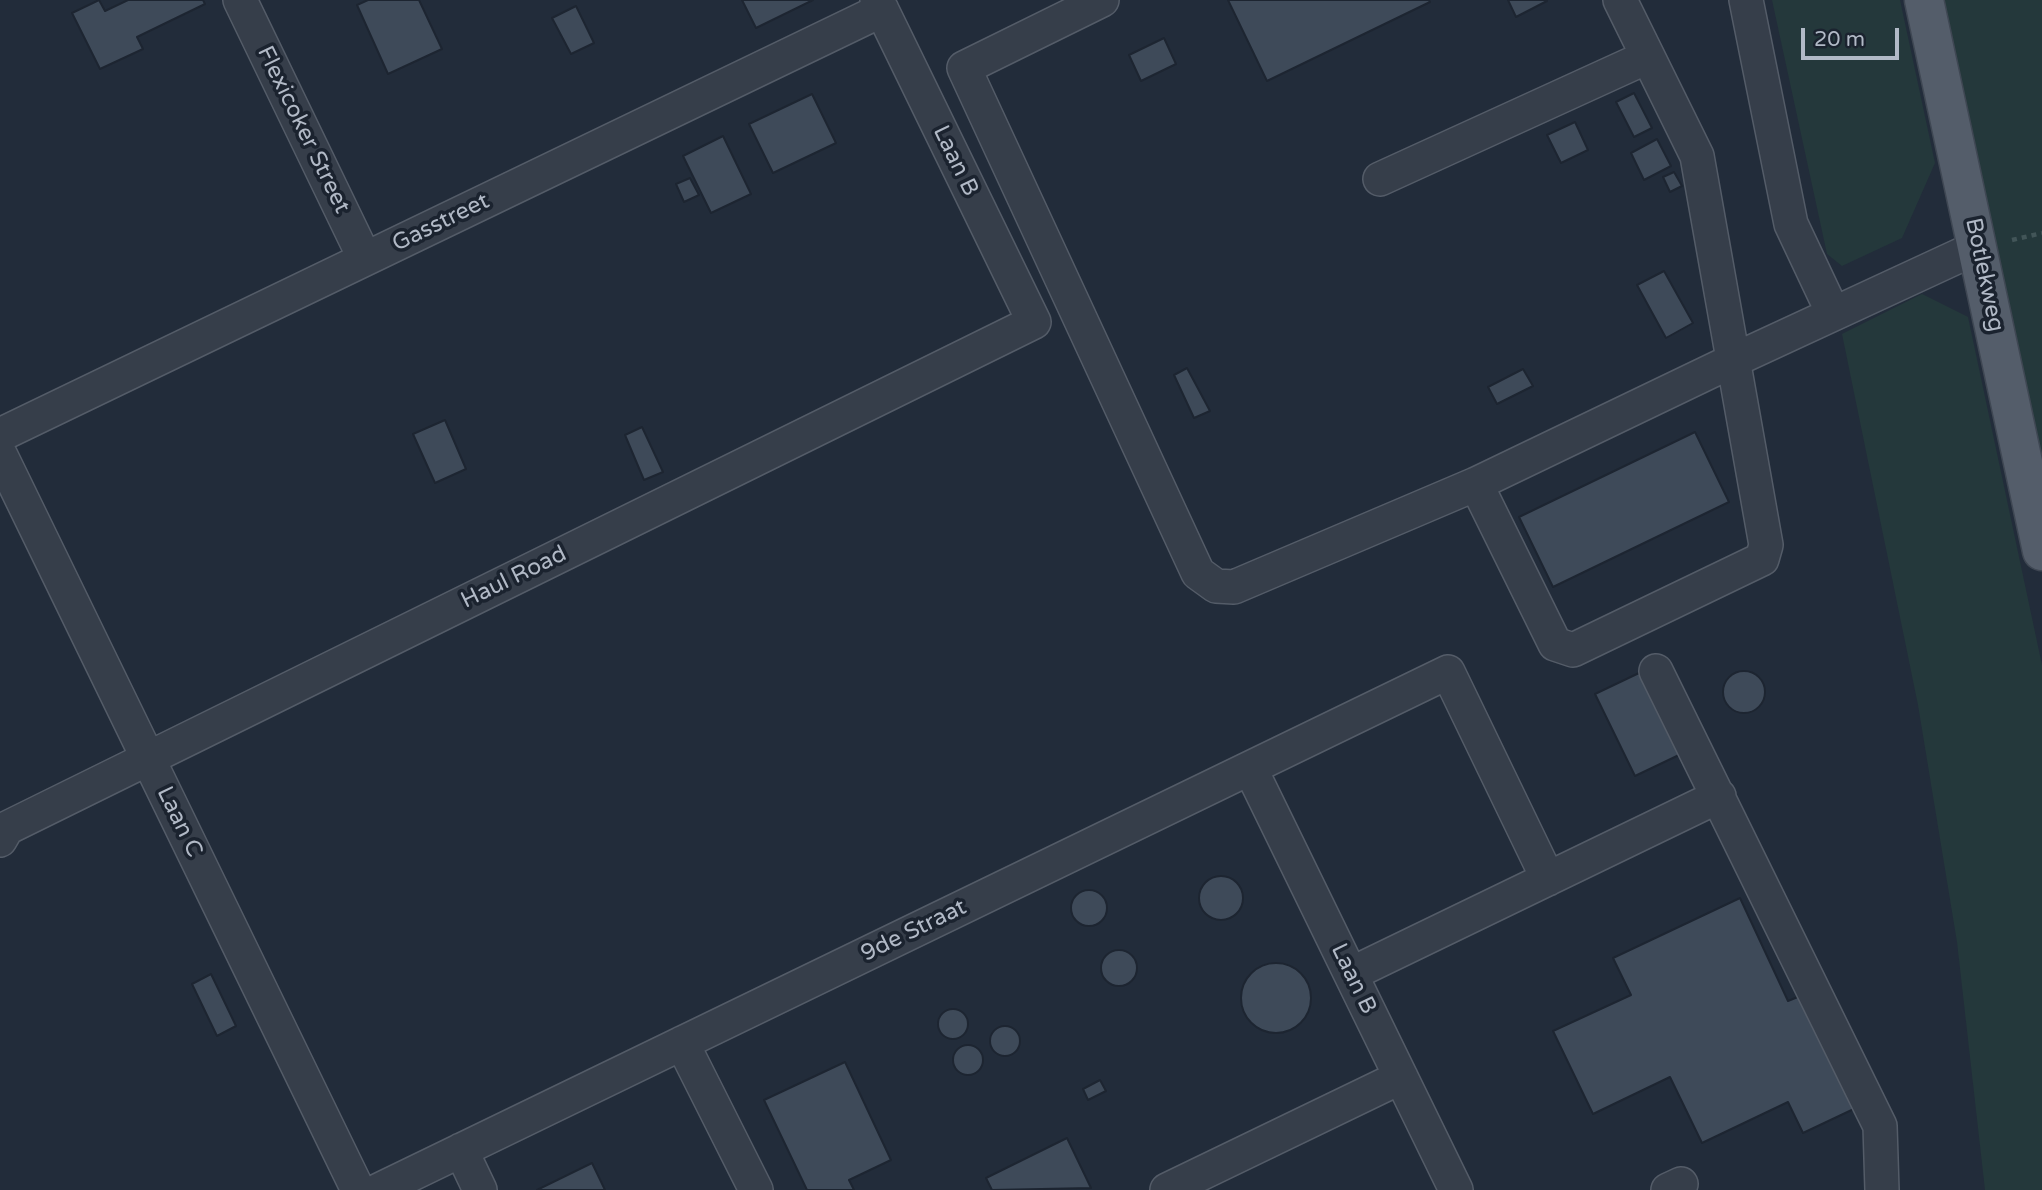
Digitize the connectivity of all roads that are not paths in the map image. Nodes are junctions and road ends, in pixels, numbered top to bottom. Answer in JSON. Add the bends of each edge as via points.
{"nodes":[{"id":1,"x":1102,"y":0,"type":"edge"},
{"id":2,"x":1620,"y":0,"type":"edge"},
{"id":3,"x":1746,"y":0,"type":"edge"},
{"id":4,"x":1924,"y":0,"type":"edge"},
{"id":5,"x":253,"y":4,"type":"edge"},
{"id":6,"x":879,"y":5,"type":"edge"},
{"id":7,"x":1647,"y":57,"type":"junction"},
{"id":8,"x":964,"y":68,"type":"junction"},
{"id":9,"x":920,"y":89,"type":"junction"},
{"id":10,"x":1380,"y":179,"type":"dead end"},
{"id":11,"x":1978,"y":247,"type":"junction"},
{"id":12,"x":365,"y":259,"type":"junction"},
{"id":13,"x":1833,"y":313,"type":"junction"},
{"id":14,"x":1034,"y":322,"type":"joint"},
{"id":15,"x":1732,"y":361,"type":"junction"},
{"id":16,"x":0,"y":435,"type":"edge"},
{"id":17,"x":0,"y":454,"type":"edge"},
{"id":18,"x":1476,"y":484,"type":"junction"},
{"id":19,"x":2042,"y":551,"type":"edge"},
{"id":20,"x":1656,"y":671,"type":"dead end"},
{"id":21,"x":148,"y":758,"type":"junction"},
{"id":22,"x":1250,"y":768,"type":"junction"},
{"id":23,"x":1718,"y":796,"type":"junction"},
{"id":24,"x":0,"y":840,"type":"edge"},
{"id":25,"x":1548,"y":879,"type":"junction"},
{"id":26,"x":1351,"y":974,"type":"junction"},
{"id":27,"x":682,"y":1043,"type":"junction"},
{"id":28,"x":1401,"y":1077,"type":"junction"},
{"id":29,"x":461,"y":1150,"type":"junction"},
{"id":30,"x":358,"y":1190,"type":"edge"},
{"id":31,"x":379,"y":1190,"type":"edge"},
{"id":32,"x":480,"y":1190,"type":"edge"},
{"id":33,"x":756,"y":1190,"type":"edge"},
{"id":34,"x":1167,"y":1190,"type":"edge"},
{"id":35,"x":1456,"y":1190,"type":"edge"},
{"id":36,"x":1882,"y":1190,"type":"edge"}],
"edges":[{"from":1,"to":8,"type":"lane"},
{"from":2,"to":7,"type":"lane"},
{"from":3,"to":13,"type":"lane","via":[[1791,224]]},
{"from":4,"to":11,"type":"main road","name":"Botlekweg"},
{"from":5,"to":12,"type":"lane","name":"Flexicoker Street"},
{"from":6,"to":9,"type":"lane","name":"Laan B"},
{"from":6,"to":12,"type":"lane","name":"Gasstreet"},
{"from":7,"to":10,"type":"lane"},
{"from":7,"to":15,"type":"lane","via":[[1698,156]]},
{"from":8,"to":9,"type":"lane"},
{"from":8,"to":18,"type":"lane","via":[[1198,573],[1208,582],[1225,589],[1234,587]]},
{"from":9,"to":14,"type":"lane","name":"Laan B"},
{"from":11,"to":13,"type":"lane"},
{"from":11,"to":19,"type":"main road","name":"Botlekweg"},
{"from":12,"to":16,"type":"lane","name":"Gasstreet"},
{"from":13,"to":15,"type":"lane"},
{"from":14,"to":21,"type":"lane","name":"Haul Road"},
{"from":15,"to":18,"type":"lane"},
{"from":15,"to":18,"type":"lane","via":[[1766,545],[1762,559],[1751,565],[1573,650],[1555,644]]},
{"from":17,"to":21,"type":"lane","name":"Laan C"},
{"from":20,"to":23,"type":"lane"},
{"from":21,"to":24,"type":"lane","name":"Haul Road","via":[[8,828]]},
{"from":21,"to":30,"type":"lane","name":"Laan C"},
{"from":22,"to":25,"type":"lane","name":"9de Straat","via":[[1448,672]]},
{"from":22,"to":26,"type":"lane","name":"Laan B"},
{"from":22,"to":27,"type":"lane","name":"9de Straat"},
{"from":23,"to":25,"type":"lane"},
{"from":23,"to":36,"type":"lane","via":[[1880,1126]]},
{"from":25,"to":26,"type":"lane"},
{"from":26,"to":28,"type":"lane","name":"Laan B"},
{"from":27,"to":29,"type":"lane","name":"9de Straat"},
{"from":27,"to":33,"type":"lane"},
{"from":28,"to":34,"type":"lane"},
{"from":28,"to":35,"type":"lane","name":"Laan B"},
{"from":29,"to":31,"type":"lane","name":"9de Straat"},
{"from":29,"to":32,"type":"lane"}]}
